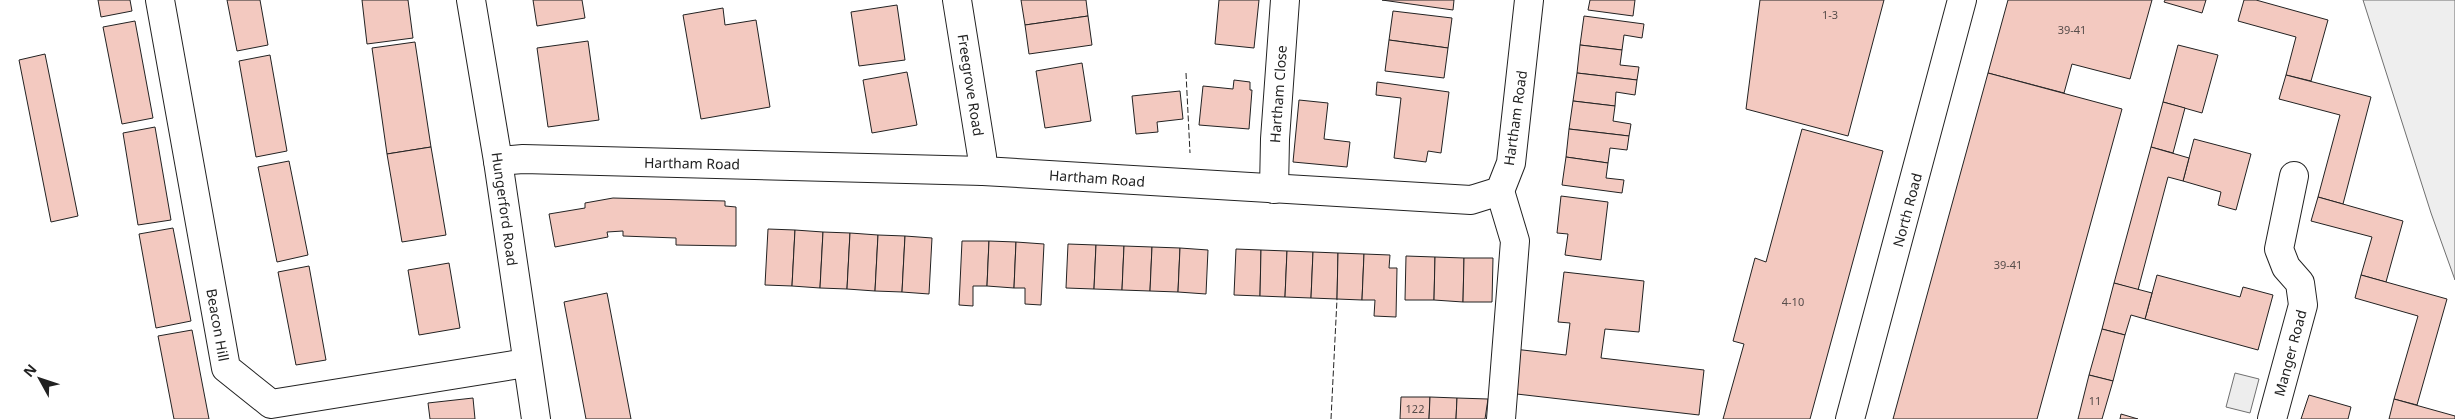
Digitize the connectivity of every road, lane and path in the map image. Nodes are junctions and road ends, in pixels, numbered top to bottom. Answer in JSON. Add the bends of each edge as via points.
{"nodes":[{"id":1,"x":160,"y":0,"type":"edge"},
{"id":2,"x":471,"y":0,"type":"edge"},
{"id":3,"x":957,"y":0,"type":"edge"},
{"id":4,"x":1285,"y":0,"type":"edge"},
{"id":5,"x":1529,"y":0,"type":"edge"},
{"id":6,"x":1962,"y":0,"type":"edge"},
{"id":7,"x":498,"y":160,"type":"junction"},
{"id":8,"x":983,"y":170,"type":"junction"},
{"id":9,"x":2294,"y":176,"type":"dead end"},
{"id":10,"x":1274,"y":189,"type":"junction"},
{"id":11,"x":1500,"y":191,"type":"junction"},
{"id":12,"x":526,"y":363,"type":"junction"},
{"id":13,"x":536,"y":419,"type":"edge"},
{"id":14,"x":1500,"y":419,"type":"edge"},
{"id":15,"x":1850,"y":419,"type":"edge"},
{"id":16,"x":2272,"y":419,"type":"edge"}],
"edges":[{"from":1,"to":12,"type":"street","name":"Beacon Hill","via":[[226,368],[271,404]]},
{"from":2,"to":7,"type":"street","name":"Hungerford Road"},
{"from":3,"to":8,"type":"street","name":"Freegrove Road"},
{"from":4,"to":10,"type":"street","name":"Hartham Close"},
{"from":5,"to":11,"type":"street","name":"Hartham Road","via":[[1511,163]]},
{"from":6,"to":15,"type":"street","name":"North Road"},
{"from":7,"to":8,"type":"street","name":"Hartham Road"},
{"from":7,"to":12,"type":"street","name":"Hungerford Road"},
{"from":8,"to":10,"type":"street","name":"Hartham Road"},
{"from":9,"to":16,"type":"street","name":"Manger Road","via":[[2279,249],[2286,267],[2300,283],[2303,305]]},
{"from":10,"to":11,"type":"street","name":"Hartham Road","via":[[1471,200]]},
{"from":11,"to":14,"type":"street","via":[[1515,242]]},
{"from":12,"to":13,"type":"street","name":"Hungerford Road"}]}
